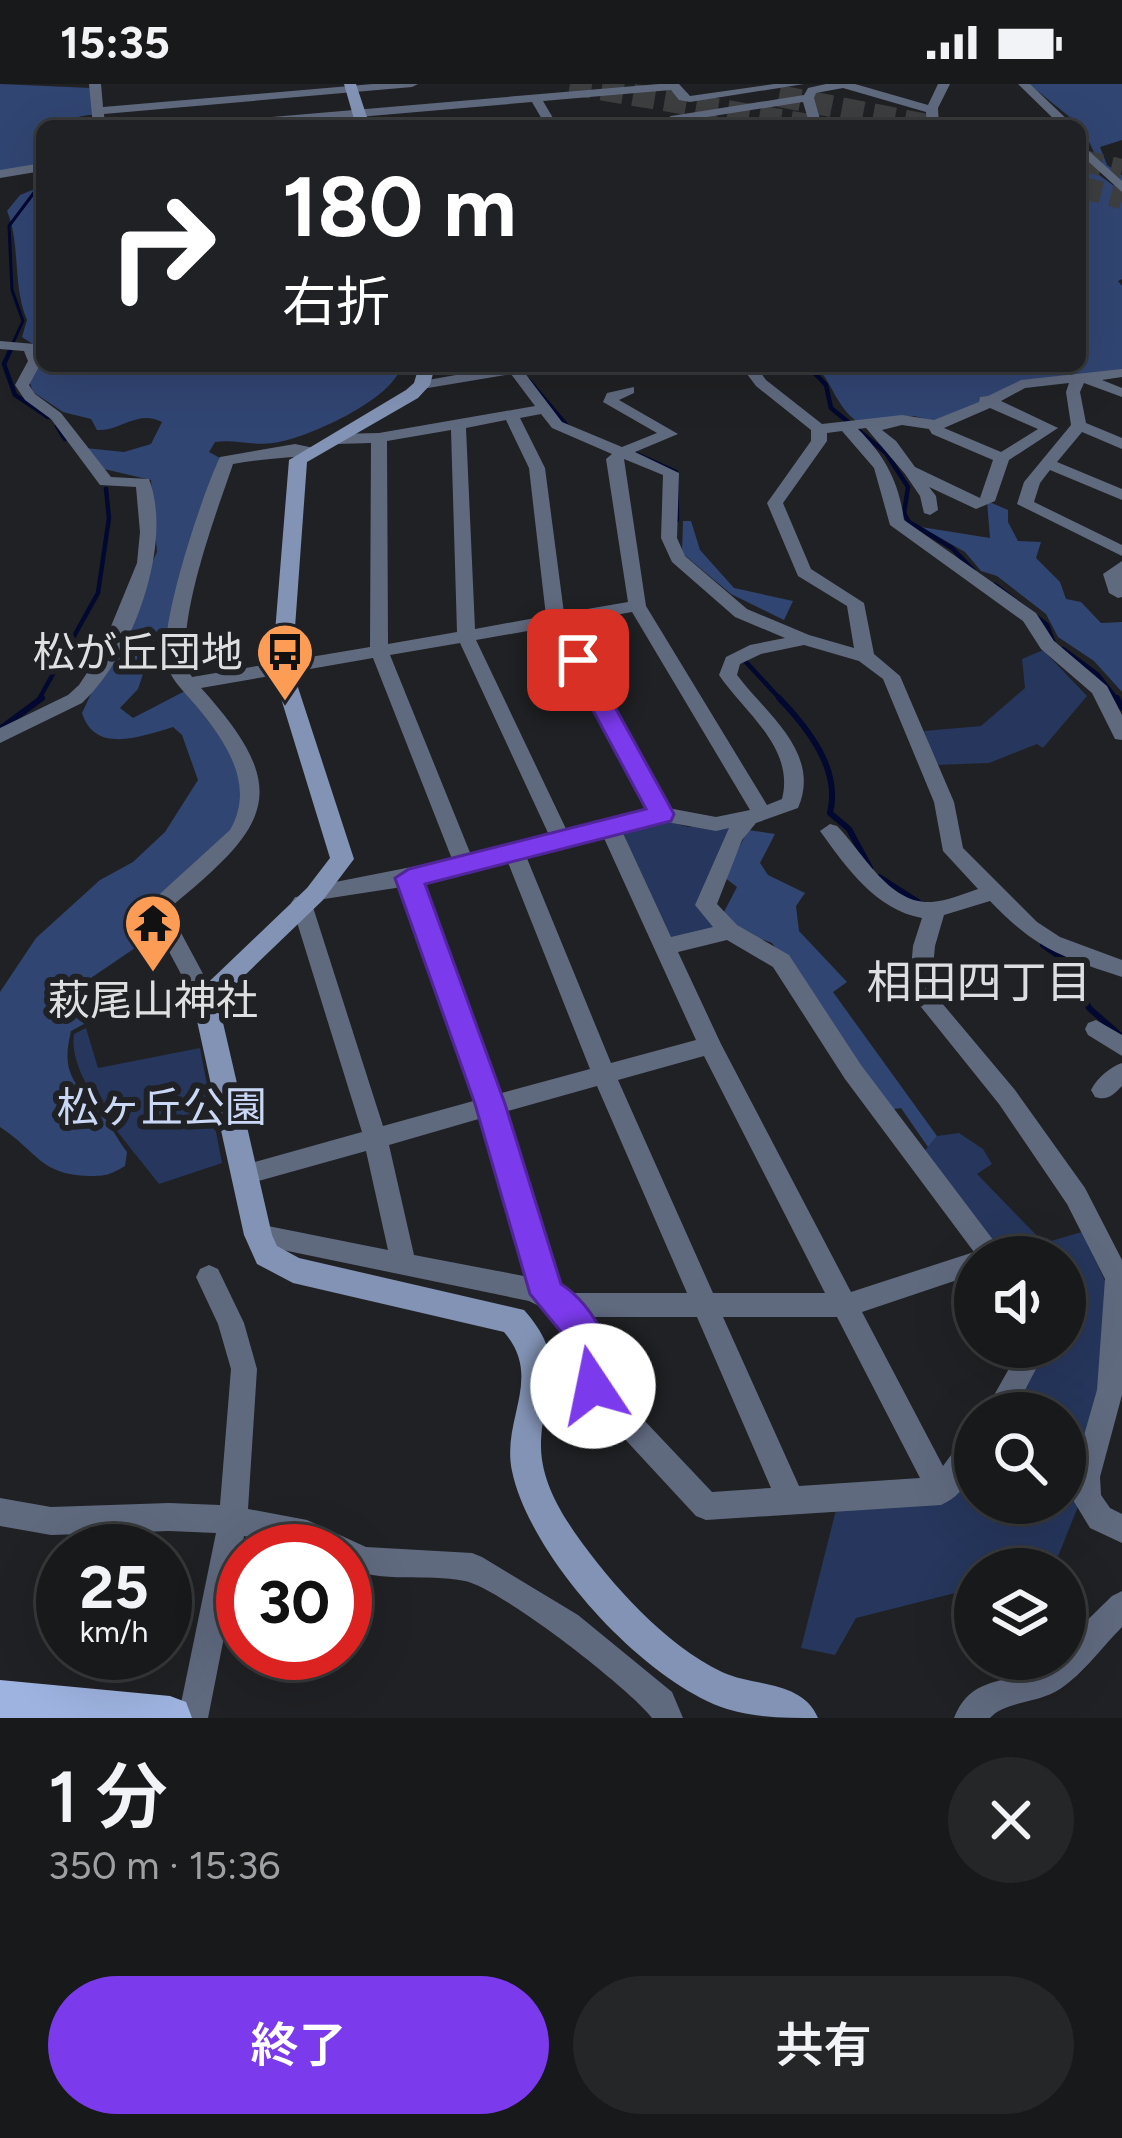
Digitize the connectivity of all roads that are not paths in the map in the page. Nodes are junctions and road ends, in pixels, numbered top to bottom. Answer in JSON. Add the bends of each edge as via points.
{"nodes":[{"id":1,"x":95,"y":84,"type":"edge"},
{"id":2,"x":412,"y":84,"type":"edge"},
{"id":3,"x":799,"y":84,"type":"edge"},
{"id":4,"x":844,"y":84,"type":"edge"},
{"id":5,"x":944,"y":84,"type":"edge"},
{"id":6,"x":1024,"y":84,"type":"edge"},
{"id":7,"x":674,"y":85,"type":"edge"},
{"id":8,"x":350,"y":87,"type":"edge"},
{"id":9,"x":556,"y":90,"type":"edge"},
{"id":10,"x":536,"y":98,"type":"junction"},
{"id":11,"x":808,"y":98,"type":"junction"},
{"id":12,"x":932,"y":110,"type":"junction"},
{"id":13,"x":99,"y":119,"type":"edge"},
{"id":14,"x":362,"y":120,"type":"edge"},
{"id":15,"x":549,"y":120,"type":"edge"},
{"id":16,"x":674,"y":120,"type":"edge"},
{"id":17,"x":814,"y":120,"type":"edge"},
{"id":18,"x":933,"y":120,"type":"edge"},
{"id":19,"x":1062,"y":120,"type":"edge"},
{"id":20,"x":1086,"y":153,"type":"edge"},
{"id":21,"x":36,"y":168,"type":"edge"},
{"id":22,"x":0,"y":174,"type":"edge"},
{"id":23,"x":1122,"y":188,"type":"edge"},
{"id":24,"x":0,"y":345,"type":"edge"},
{"id":25,"x":482,"y":372,"type":"edge"},
{"id":26,"x":527,"y":372,"type":"edge"},
{"id":27,"x":753,"y":372,"type":"edge"},
{"id":28,"x":1122,"y":373,"type":"edge"},
{"id":29,"x":425,"y":376,"type":"edge"},
{"id":30,"x":1080,"y":376,"type":"junction"},
{"id":31,"x":629,"y":390,"type":"dead end"},
{"id":32,"x":1122,"y":393,"type":"edge"},
{"id":33,"x":985,"y":400,"type":"junction"},
{"id":34,"x":546,"y":409,"type":"junction"},
{"id":35,"x":512,"y":417,"type":"junction"},
{"id":36,"x":879,"y":424,"type":"junction"},
{"id":37,"x":458,"y":425,"type":"junction"},
{"id":38,"x":934,"y":425,"type":"junction"},
{"id":39,"x":1079,"y":425,"type":"junction"},
{"id":40,"x":845,"y":426,"type":"junction"},
{"id":41,"x":819,"y":429,"type":"junction"},
{"id":42,"x":380,"y":437,"type":"junction"},
{"id":43,"x":1122,"y":444,"type":"edge"},
{"id":44,"x":324,"y":446,"type":"junction"},
{"id":45,"x":622,"y":452,"type":"junction"},
{"id":46,"x":1002,"y":458,"type":"junction"},
{"id":47,"x":1047,"y":463,"type":"junction"},
{"id":48,"x":909,"y":470,"type":"junction"},
{"id":49,"x":1122,"y":495,"type":"edge"},
{"id":50,"x":930,"y":510,"type":"dead end"},
{"id":51,"x":1122,"y":551,"type":"edge"},
{"id":52,"x":1122,"y":566,"type":"edge"},
{"id":53,"x":1118,"y":593,"type":"dead end"},
{"id":54,"x":637,"y":606,"type":"junction"},
{"id":55,"x":556,"y":622,"type":"junction"},
{"id":56,"x":466,"y":638,"type":"junction"},
{"id":57,"x":803,"y":639,"type":"junction"},
{"id":58,"x":379,"y":651,"type":"junction"},
{"id":59,"x":865,"y":657,"type":"junction"},
{"id":60,"x":282,"y":669,"type":"junction"},
{"id":61,"x":188,"y":684,"type":"junction"},
{"id":62,"x":1122,"y":734,"type":"edge"},
{"id":63,"x":0,"y":737,"type":"edge"},
{"id":64,"x":662,"y":814,"type":"junction"},
{"id":65,"x":756,"y":816,"type":"junction"},
{"id":66,"x":610,"y":828,"type":"junction"},
{"id":67,"x":830,"y":831,"type":"dead end"},
{"id":68,"x":561,"y":840,"type":"junction"},
{"id":69,"x":514,"y":852,"type":"junction"},
{"id":70,"x":342,"y":860,"type":"junction"},
{"id":71,"x":464,"y":863,"type":"junction"},
{"id":72,"x":409,"y":878,"type":"junction"},
{"id":73,"x":361,"y":888,"type":"junction"},
{"id":74,"x":992,"y":893,"type":"junction"},
{"id":75,"x":309,"y":899,"type":"junction"},
{"id":76,"x":935,"y":910,"type":"junction"},
{"id":77,"x":729,"y":931,"type":"junction"},
{"id":78,"x":666,"y":947,"type":"junction"},
{"id":79,"x":1122,"y":969,"type":"edge"},
{"id":80,"x":205,"y":998,"type":"junction"},
{"id":81,"x":1096,"y":1029,"type":"dead end"},
{"id":82,"x":710,"y":1045,"type":"junction"},
{"id":83,"x":1122,"y":1047,"type":"edge"},
{"id":84,"x":1122,"y":1072,"type":"edge"},
{"id":85,"x":603,"y":1073,"type":"junction"},
{"id":86,"x":1103,"y":1090,"type":"dead end"},
{"id":87,"x":490,"y":1104,"type":"junction"},
{"id":88,"x":376,"y":1141,"type":"junction"},
{"id":89,"x":244,"y":1174,"type":"junction"},
{"id":90,"x":258,"y":1235,"type":"junction"},
{"id":91,"x":977,"y":1236,"type":"edge"},
{"id":92,"x":404,"y":1266,"type":"junction"},
{"id":93,"x":954,"y":1270,"type":"edge"},
{"id":94,"x":209,"y":1277,"type":"dead end"},
{"id":95,"x":556,"y":1300,"type":"junction"},
{"id":96,"x":705,"y":1302,"type":"junction"},
{"id":97,"x":848,"y":1305,"type":"junction"},
{"id":98,"x":954,"y":1473,"type":"edge"},
{"id":99,"x":941,"y":1491,"type":"junction"},
{"id":100,"x":791,"y":1501,"type":"junction"},
{"id":101,"x":0,"y":1512,"type":"edge"},
{"id":102,"x":233,"y":1520,"type":"junction"},
{"id":103,"x":254,"y":1524,"type":"edge"},
{"id":104,"x":1122,"y":1529,"type":"edge"},
{"id":105,"x":372,"y":1561,"type":"edge"},
{"id":106,"x":1122,"y":1606,"type":"edge"},
{"id":107,"x":0,"y":1702,"type":"edge"},
{"id":108,"x":170,"y":1718,"type":"edge"},
{"id":109,"x":193,"y":1718,"type":"edge"},
{"id":110,"x":668,"y":1718,"type":"edge"},
{"id":111,"x":800,"y":1718,"type":"edge"},
{"id":112,"x":969,"y":1718,"type":"edge"}],
"edges":[{"from":1,"to":13,"type":"street"},
{"from":2,"to":8,"type":"street"},
{"from":3,"to":7,"type":"street","via":[[690,99]]},
{"from":4,"to":11,"type":"street","via":[[812,90]]},
{"from":4,"to":12,"type":"street"},
{"from":5,"to":12,"type":"street"},
{"from":6,"to":19,"type":"street"},
{"from":7,"to":9,"type":"street"},
{"from":8,"to":13,"type":"street"},
{"from":8,"to":14,"type":"street"},
{"from":9,"to":10,"type":"street"},
{"from":10,"to":14,"type":"street"},
{"from":10,"to":15,"type":"street"},
{"from":11,"to":16,"type":"street"},
{"from":11,"to":17,"type":"street"},
{"from":12,"to":18,"type":"street"},
{"from":20,"to":23,"type":"street"},
{"from":21,"to":22,"type":"street"},
{"from":24,"to":63,"type":"street","via":[[30,347],[35,362],[22,385],[30,397],[56,416],[106,482],[143,482],[149,517],[139,583],[94,677],[78,698]]},
{"from":25,"to":29,"type":"street"},
{"from":26,"to":34,"type":"street"},
{"from":27,"to":41,"type":"street"},
{"from":28,"to":30,"type":"street"},
{"from":29,"to":44,"type":"street"},
{"from":30,"to":32,"type":"street"},
{"from":30,"to":33,"type":"street","via":[[1021,384]]},
{"from":30,"to":39,"type":"street","via":[[1073,392]]},
{"from":31,"to":45,"type":"street","via":[[611,402],[670,434]]},
{"from":33,"to":38,"type":"street"},
{"from":33,"to":46,"type":"street","via":[[1050,428]]},
{"from":34,"to":35,"type":"street"},
{"from":34,"to":45,"type":"street","via":[[575,436]]},
{"from":35,"to":37,"type":"street"},
{"from":35,"to":55,"type":"street","via":[[537,468]]},
{"from":36,"to":38,"type":"street"},
{"from":36,"to":40,"type":"street"},
{"from":36,"to":48,"type":"street","via":[[873,430]]},
{"from":37,"to":42,"type":"street"},
{"from":37,"to":56,"type":"street"},
{"from":38,"to":46,"type":"street"},
{"from":39,"to":43,"type":"street"},
{"from":39,"to":47,"type":"street"},
{"from":40,"to":41,"type":"street"},
{"from":40,"to":62,"type":"street","via":[[895,486],[896,521],[1030,617],[1047,645],[1100,690]]},
{"from":41,"to":59,"type":"street","via":[[819,441],[775,503],[804,572],[855,603]]},
{"from":42,"to":44,"type":"street"},
{"from":42,"to":58,"type":"street"},
{"from":44,"to":60,"type":"street","via":[[298,460]]},
{"from":44,"to":61,"type":"street","via":[[226,460],[175,657]]},
{"from":45,"to":54,"type":"street","via":[[614,459]]},
{"from":45,"to":57,"type":"street","via":[[671,473],[669,538],[689,570],[741,613]]},
{"from":46,"to":48,"type":"street","via":[[987,502],[976,504]]},
{"from":47,"to":49,"type":"street"},
{"from":47,"to":51,"type":"street","via":[[1025,504]]},
{"from":48,"to":50,"type":"street"},
{"from":52,"to":53,"type":"street","via":[[1112,574]]},
{"from":54,"to":55,"type":"street"},
{"from":54,"to":65,"type":"street"},
{"from":55,"to":56,"type":"street"},
{"from":55,"to":64,"type":"street"},
{"from":56,"to":58,"type":"street"},
{"from":56,"to":68,"type":"street"},
{"from":57,"to":59,"type":"street"},
{"from":57,"to":65,"type":"street","via":[[744,654],[728,675],[796,771],[790,803]]},
{"from":58,"to":60,"type":"street"},
{"from":58,"to":71,"type":"street"},
{"from":59,"to":74,"type":"street","via":[[901,694],[944,802],[953,850]]},
{"from":60,"to":61,"type":"street"},
{"from":60,"to":70,"type":"street"},
{"from":61,"to":80,"type":"street","via":[[240,747],[252,784],[240,835],[161,907]]},
{"from":64,"to":65,"type":"street","via":[[703,824]]},
{"from":64,"to":66,"type":"street"},
{"from":65,"to":77,"type":"street","via":[[733,837],[706,905]]},
{"from":66,"to":68,"type":"street"},
{"from":66,"to":78,"type":"street"},
{"from":67,"to":76,"type":"street","via":[[868,880],[903,907]]},
{"from":68,"to":69,"type":"street"},
{"from":69,"to":71,"type":"street"},
{"from":69,"to":85,"type":"street"},
{"from":70,"to":73,"type":"street"},
{"from":70,"to":75,"type":"street"},
{"from":71,"to":72,"type":"street"},
{"from":72,"to":73,"type":"street"},
{"from":72,"to":87,"type":"street"},
{"from":73,"to":75,"type":"street"},
{"from":74,"to":76,"type":"street"},
{"from":74,"to":79,"type":"street","via":[[1052,943]]},
{"from":75,"to":80,"type":"street"},
{"from":75,"to":88,"type":"street"},
{"from":76,"to":104,"type":"street","via":[[920,992],[1076,1196],[1118,1278],[1110,1390],[1086,1477],[1100,1518]]},
{"from":77,"to":78,"type":"street"},
{"from":77,"to":91,"type":"street","via":[[781,961]]},
{"from":78,"to":82,"type":"street"},
{"from":80,"to":89,"type":"street"},
{"from":81,"to":83,"type":"street"},
{"from":82,"to":85,"type":"street"},
{"from":82,"to":97,"type":"street"},
{"from":84,"to":86,"type":"street"},
{"from":85,"to":87,"type":"street"},
{"from":85,"to":96,"type":"street"},
{"from":87,"to":88,"type":"street"},
{"from":87,"to":95,"type":"street"},
{"from":88,"to":89,"type":"street"},
{"from":88,"to":92,"type":"street"},
{"from":89,"to":90,"type":"street"},
{"from":90,"to":92,"type":"street"},
{"from":90,"to":111,"type":"street","via":[[267,1255],[293,1270],[513,1320],[539,1367],[526,1465],[554,1530],[616,1603],[694,1675]]},
{"from":92,"to":95,"type":"street"},
{"from":93,"to":97,"type":"street"},
{"from":94,"to":102,"type":"street","via":[[244,1369]]},
{"from":95,"to":96,"type":"street"},
{"from":95,"to":100,"type":"street","via":[[591,1351],[593,1386],[706,1506]]},
{"from":96,"to":97,"type":"street"},
{"from":96,"to":100,"type":"street"},
{"from":97,"to":99,"type":"street"},
{"from":98,"to":99,"type":"street"},
{"from":99,"to":100,"type":"street"},
{"from":101,"to":102,"type":"street","via":[[51,1522]]},
{"from":102,"to":103,"type":"street"},
{"from":102,"to":109,"type":"street"},
{"from":105,"to":110,"type":"street","via":[[472,1567],[568,1625],[661,1703]]},
{"from":106,"to":112,"type":"street","via":[[1049,1678],[988,1697]]},
{"from":107,"to":108,"type":"main road"}]}
